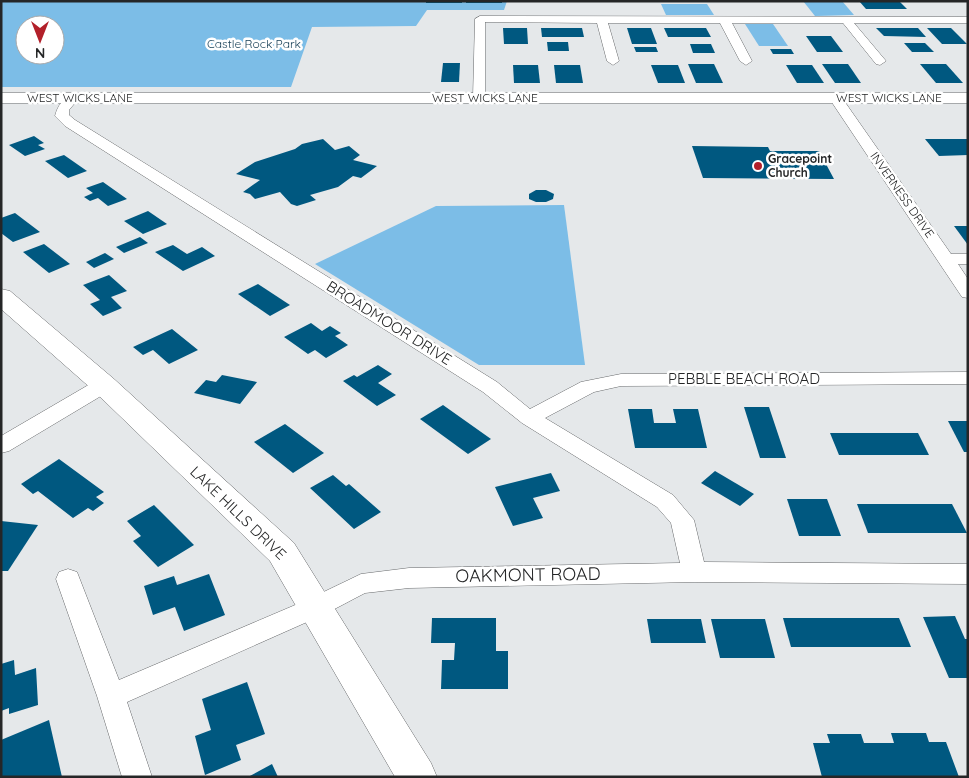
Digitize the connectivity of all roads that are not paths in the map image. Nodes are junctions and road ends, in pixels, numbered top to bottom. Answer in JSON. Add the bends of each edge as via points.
{"nodes":[{"id":1,"x":602,"y":19,"type":"junction"},
{"id":2,"x":724,"y":19,"type":"junction"},
{"id":3,"x":844,"y":19,"type":"junction"},
{"id":4,"x":968,"y":20,"type":"edge"},
{"id":5,"x":614,"y":61,"type":"dead end"},
{"id":6,"x":746,"y":61,"type":"dead end"},
{"id":7,"x":880,"y":61,"type":"dead end"},
{"id":8,"x":1,"y":98,"type":"edge"},
{"id":9,"x":73,"y":98,"type":"junction"},
{"id":10,"x":479,"y":98,"type":"junction"},
{"id":11,"x":835,"y":98,"type":"junction"},
{"id":12,"x":968,"y":98,"type":"edge"},
{"id":13,"x":946,"y":258,"type":"junction"},
{"id":14,"x":968,"y":258,"type":"edge"},
{"id":15,"x":968,"y":293,"type":"edge"},
{"id":16,"x":1,"y":296,"type":"edge"},
{"id":17,"x":968,"y":378,"type":"edge"},
{"id":18,"x":104,"y":385,"type":"junction"},
{"id":19,"x":529,"y":418,"type":"junction"},
{"id":20,"x":1,"y":446,"type":"edge"},
{"id":21,"x":694,"y":572,"type":"junction"},
{"id":22,"x":968,"y":574,"type":"edge"},
{"id":23,"x":68,"y":579,"type":"dead end"},
{"id":24,"x":316,"y":607,"type":"junction"},
{"id":25,"x":112,"y":696,"type":"junction"},
{"id":26,"x":137,"y":777,"type":"edge"},
{"id":27,"x":417,"y":777,"type":"edge"}],
"edges":[{"from":1,"to":2,"type":"street"},
{"from":1,"to":5,"type":"street"},
{"from":1,"to":10,"type":"street","via":[[480,19]]},
{"from":2,"to":3,"type":"street"},
{"from":2,"to":6,"type":"street"},
{"from":3,"to":4,"type":"street"},
{"from":3,"to":7,"type":"street"},
{"from":8,"to":9,"type":"main road","name":"WEST WICKS LANE"},
{"from":9,"to":10,"type":"main road","name":"WEST WICKS LANE"},
{"from":9,"to":19,"type":"street","name":"BROADMOOR DRIVE","via":[[63,109],[62,116],[70,123],[490,387]]},
{"from":10,"to":11,"type":"main road","name":"WEST WICKS LANE"},
{"from":11,"to":12,"type":"main road","name":"WEST WICKS LANE"},
{"from":11,"to":13,"type":"street","name":"INVERNESS DRIVE"},
{"from":13,"to":14,"type":"street"},
{"from":13,"to":15,"type":"street","name":"INVERNESS DRIVE"},
{"from":16,"to":18,"type":"main road","name":"LAKE HILLS DRIVE"},
{"from":17,"to":19,"type":"street","name":"PEBBLE BEACH ROAD","via":[[621,380],[588,387]]},
{"from":18,"to":20,"type":"street"},
{"from":18,"to":24,"type":"main road","name":"LAKE HILLS DRIVE","via":[[282,552]]},
{"from":19,"to":21,"type":"street","name":"BROADMOOR DRIVE","via":[[665,501],[682,520]]},
{"from":21,"to":22,"type":"street","name":"OAKMONT ROAD"},
{"from":21,"to":24,"type":"street","name":"OAKMONT ROAD","via":[[410,578],[361,584]]},
{"from":23,"to":25,"type":"street"},
{"from":24,"to":25,"type":"street","name":"OAKMONT ROAD"},
{"from":24,"to":27,"type":"main road","name":"LAKE HILLS DRIVE"},
{"from":25,"to":26,"type":"street"}]}
